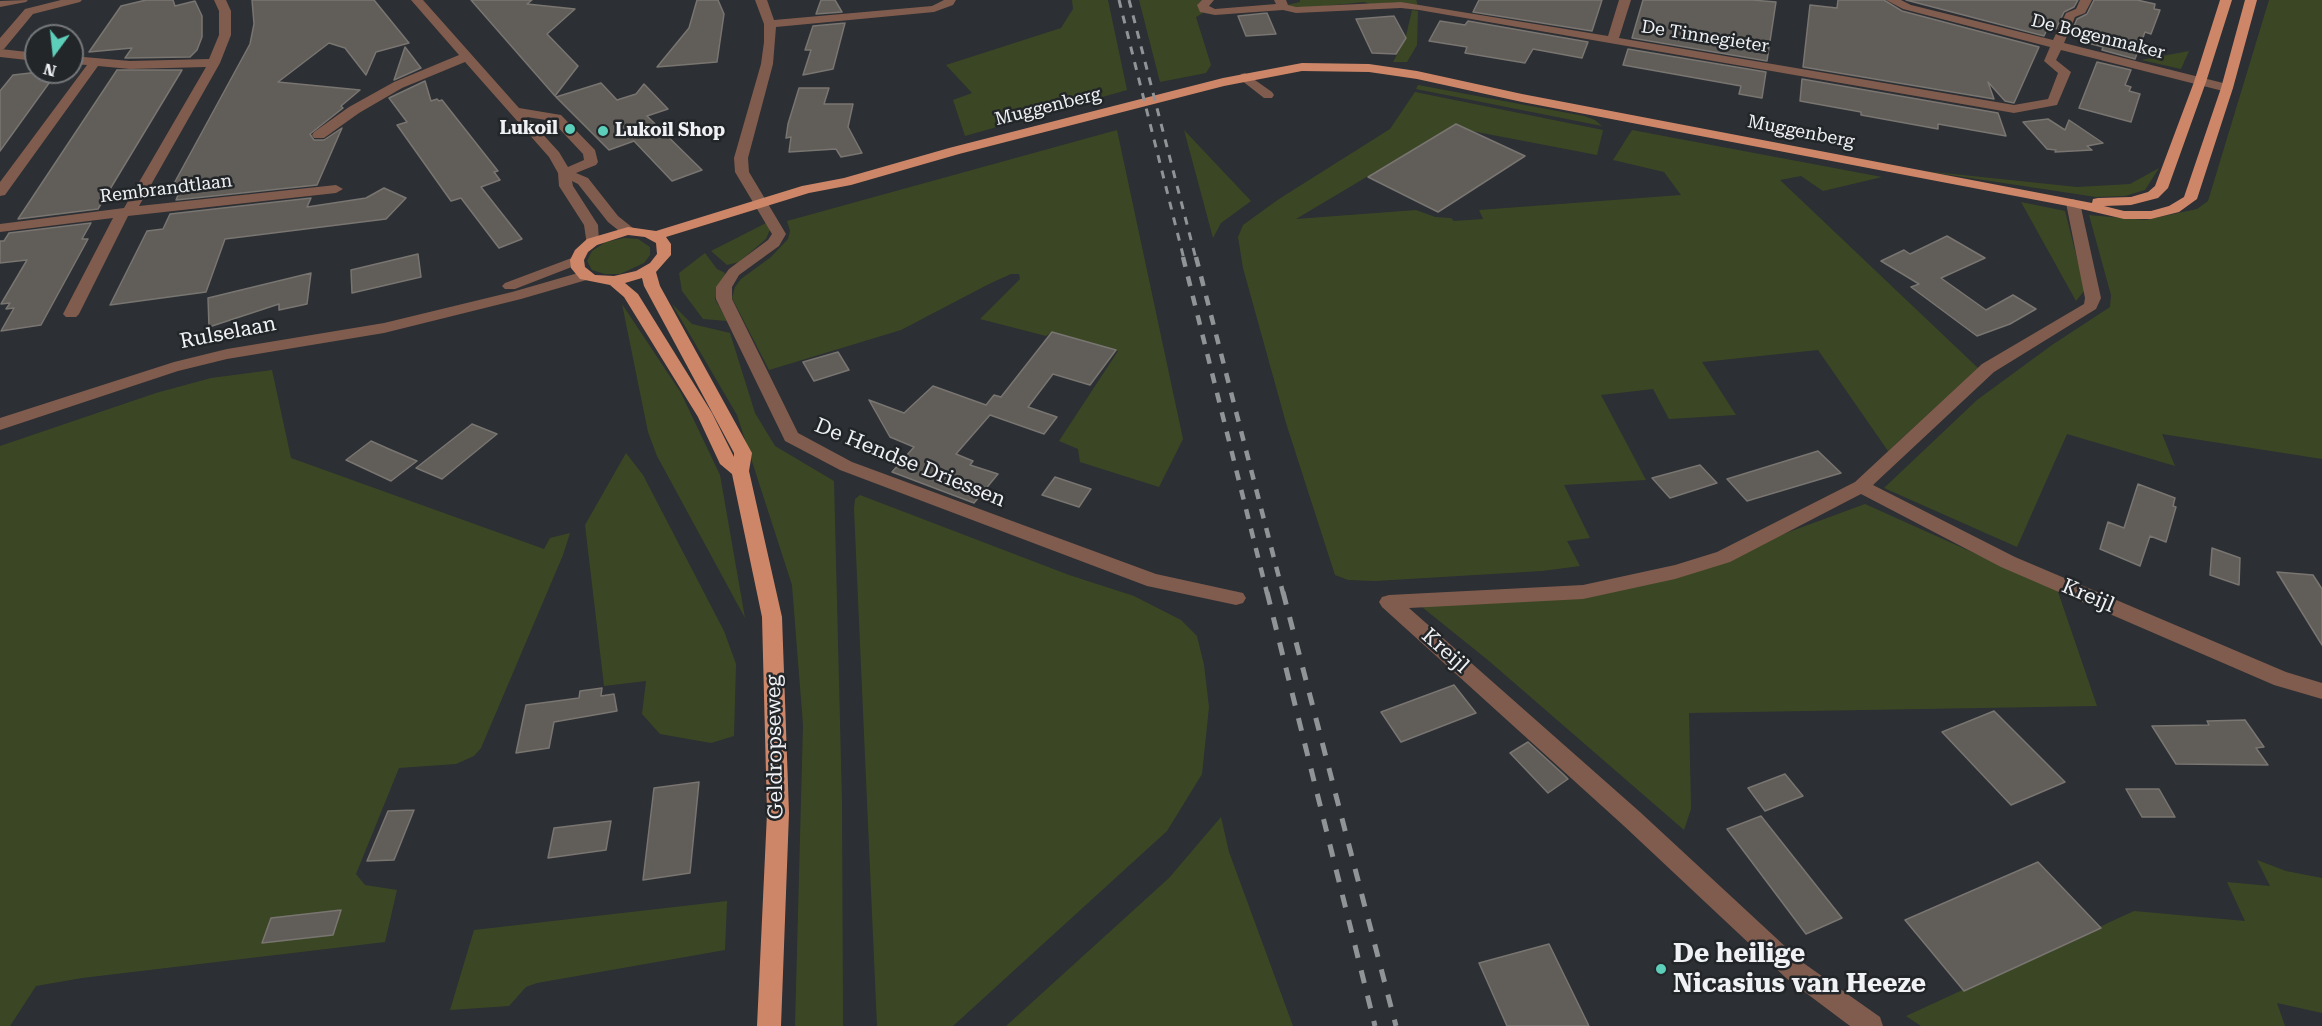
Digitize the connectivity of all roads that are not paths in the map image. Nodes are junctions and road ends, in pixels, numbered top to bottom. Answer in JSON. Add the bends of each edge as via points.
{"nodes":[{"id":1,"x":22,"y":0,"type":"edge"},
{"id":2,"x":76,"y":0,"type":"edge"},
{"id":3,"x":220,"y":0,"type":"edge"},
{"id":4,"x":417,"y":0,"type":"edge"},
{"id":5,"x":761,"y":0,"type":"edge"},
{"id":6,"x":950,"y":0,"type":"edge"},
{"id":7,"x":1208,"y":0,"type":"edge"},
{"id":8,"x":1457,"y":0,"type":"edge"},
{"id":9,"x":1625,"y":0,"type":"edge"},
{"id":10,"x":1892,"y":0,"type":"edge"},
{"id":11,"x":2086,"y":0,"type":"edge"},
{"id":12,"x":2226,"y":0,"type":"edge"},
{"id":13,"x":2251,"y":0,"type":"edge"},
{"id":14,"x":0,"y":4,"type":"edge"},
{"id":15,"x":1282,"y":4,"type":"edge"},
{"id":16,"x":29,"y":6,"type":"edge"},
{"id":17,"x":1451,"y":13,"type":"junction"},
{"id":18,"x":770,"y":24,"type":"junction"},
{"id":19,"x":1612,"y":41,"type":"junction"},
{"id":20,"x":2057,"y":45,"type":"junction"},
{"id":21,"x":0,"y":46,"type":"edge"},
{"id":22,"x":0,"y":53,"type":"edge"},
{"id":23,"x":24,"y":56,"type":"edge"},
{"id":24,"x":468,"y":56,"type":"junction"},
{"id":25,"x":84,"y":61,"type":"edge"},
{"id":26,"x":95,"y":62,"type":"junction"},
{"id":27,"x":214,"y":63,"type":"junction"},
{"id":28,"x":1245,"y":77,"type":"junction"},
{"id":29,"x":2200,"y":82,"type":"junction"},
{"id":30,"x":2227,"y":88,"type":"junction"},
{"id":31,"x":1268,"y":95,"type":"dead end"},
{"id":32,"x":517,"y":111,"type":"junction"},
{"id":33,"x":318,"y":135,"type":"dead end"},
{"id":34,"x":565,"y":172,"type":"junction"},
{"id":35,"x":336,"y":189,"type":"dead end"},
{"id":36,"x":0,"y":192,"type":"edge"},
{"id":37,"x":2073,"y":203,"type":"junction"},
{"id":38,"x":764,"y":207,"type":"junction"},
{"id":39,"x":126,"y":212,"type":"junction"},
{"id":40,"x":0,"y":228,"type":"edge"},
{"id":41,"x":628,"y":231,"type":"junction"},
{"id":42,"x":656,"y":236,"type":"junction"},
{"id":43,"x":592,"y":242,"type":"junction"},
{"id":44,"x":665,"y":250,"type":"junction"},
{"id":45,"x":577,"y":260,"type":"junction"},
{"id":46,"x":648,"y":271,"type":"junction"},
{"id":47,"x":585,"y":276,"type":"junction"},
{"id":48,"x":614,"y":281,"type":"junction"},
{"id":49,"x":471,"y":306,"type":"junction"},
{"id":50,"x":72,"y":314,"type":"dead end"},
{"id":51,"x":0,"y":424,"type":"edge"},
{"id":52,"x":740,"y":471,"type":"junction"},
{"id":53,"x":1861,"y":486,"type":"junction"},
{"id":54,"x":1236,"y":598,"type":"dead end"},
{"id":55,"x":2322,"y":691,"type":"edge"},
{"id":56,"x":769,"y":1026,"type":"edge"},
{"id":57,"x":1871,"y":1026,"type":"edge"}],
"edges":[{"from":1,"to":14,"type":"street"},
{"from":2,"to":16,"type":"street"},
{"from":3,"to":27,"type":"street","via":[[225,11],[225,34]]},
{"from":4,"to":24,"type":"street"},
{"from":5,"to":18,"type":"street"},
{"from":6,"to":18,"type":"street","via":[[934,9]]},
{"from":7,"to":15,"type":"street","name":"De Tinnegieter","via":[[1204,10],[1215,12]]},
{"from":8,"to":17,"type":"street"},
{"from":9,"to":19,"type":"street"},
{"from":10,"to":20,"type":"street","name":"De Bogenmaker"},
{"from":11,"to":20,"type":"street","via":[[2081,11],[2070,15]]},
{"from":12,"to":29,"type":"main road","name":"Muggenberg"},
{"from":13,"to":30,"type":"main road","name":"Muggenberg"},
{"from":15,"to":17,"type":"street","name":"De Tinnegieter","via":[[1296,10],[1401,4]]},
{"from":16,"to":21,"type":"street"},
{"from":17,"to":19,"type":"street","name":"De Tinnegieter"},
{"from":18,"to":38,"type":"street","via":[[767,64],[741,158],[742,172]]},
{"from":19,"to":20,"type":"street","name":"De Tinnegieter","via":[[2014,109],[2053,102],[2064,72],[2050,61]]},
{"from":20,"to":29,"type":"street","name":"De Bogenmaker"},
{"from":22,"to":23,"type":"street"},
{"from":24,"to":32,"type":"street"},
{"from":24,"to":33,"type":"street","via":[[398,85]]},
{"from":25,"to":26,"type":"street"},
{"from":26,"to":27,"type":"street"},
{"from":26,"to":36,"type":"street"},
{"from":27,"to":39,"type":"street"},
{"from":28,"to":31,"type":"street"},
{"from":28,"to":37,"type":"main road","name":"Muggenberg","via":[[1261,73],[1368,74],[1522,98]]},
{"from":28,"to":38,"type":"main road","name":"Muggenberg","via":[[954,151],[846,182],[817,195]]},
{"from":29,"to":30,"type":"street","name":"De Bogenmaker"},
{"from":29,"to":37,"type":"main road","name":"Muggenberg","via":[[2161,188],[2153,195],[2131,201]]},
{"from":30,"to":37,"type":"main road","name":"Muggenberg","via":[[2190,199],[2174,209],[2151,214],[2124,214]]},
{"from":32,"to":34,"type":"street"},
{"from":32,"to":34,"type":"street","via":[[556,118],[590,153],[591,162]]},
{"from":34,"to":41,"type":"street","via":[[583,182]]},
{"from":34,"to":43,"type":"street","via":[[566,186],[591,225]]},
{"from":35,"to":39,"type":"street","name":"Rembrandtlaan"},
{"from":37,"to":53,"type":"street","name":"Kreijl","via":[[2093,298],[2091,306],[1988,368]]},
{"from":38,"to":42,"type":"main road","name":"Muggenberg"},
{"from":38,"to":44,"type":"main road","name":"Muggenberg"},
{"from":38,"to":54,"type":"street","name":"De Hendse Driessen","via":[[780,234],[774,243],[734,272],[724,287],[724,299],[791,437],[846,466],[1154,581]]},
{"from":39,"to":40,"type":"street","name":"Rembrandtlaan"},
{"from":39,"to":50,"type":"street"},
{"from":41,"to":42,"type":"main road"},
{"from":41,"to":43,"type":"main road"},
{"from":42,"to":44,"type":"main road"},
{"from":43,"to":45,"type":"main road"},
{"from":44,"to":46,"type":"main road","via":[[660,261]]},
{"from":45,"to":47,"type":"main road"},
{"from":45,"to":49,"type":"street","name":"Rulselaan"},
{"from":46,"to":48,"type":"main road"},
{"from":46,"to":52,"type":"main road","name":"Geldropseweg","via":[[652,286],[743,453]]},
{"from":47,"to":48,"type":"main road"},
{"from":47,"to":49,"type":"street","name":"Rulselaan"},
{"from":48,"to":52,"type":"main road","name":"Geldropseweg","via":[[630,294],[706,417],[726,460]]},
{"from":49,"to":51,"type":"street","name":"Rulselaan","via":[[384,328],[227,354],[174,367]]},
{"from":52,"to":56,"type":"main road","name":"Geldropseweg","via":[[772,617],[778,813]]},
{"from":53,"to":55,"type":"street","name":"Kreijl","via":[[2008,562],[2282,678]]},
{"from":53,"to":57,"type":"street","name":"Kreijl","via":[[1724,557],[1675,572],[1583,592],[1389,602],[1794,970]]}]}
